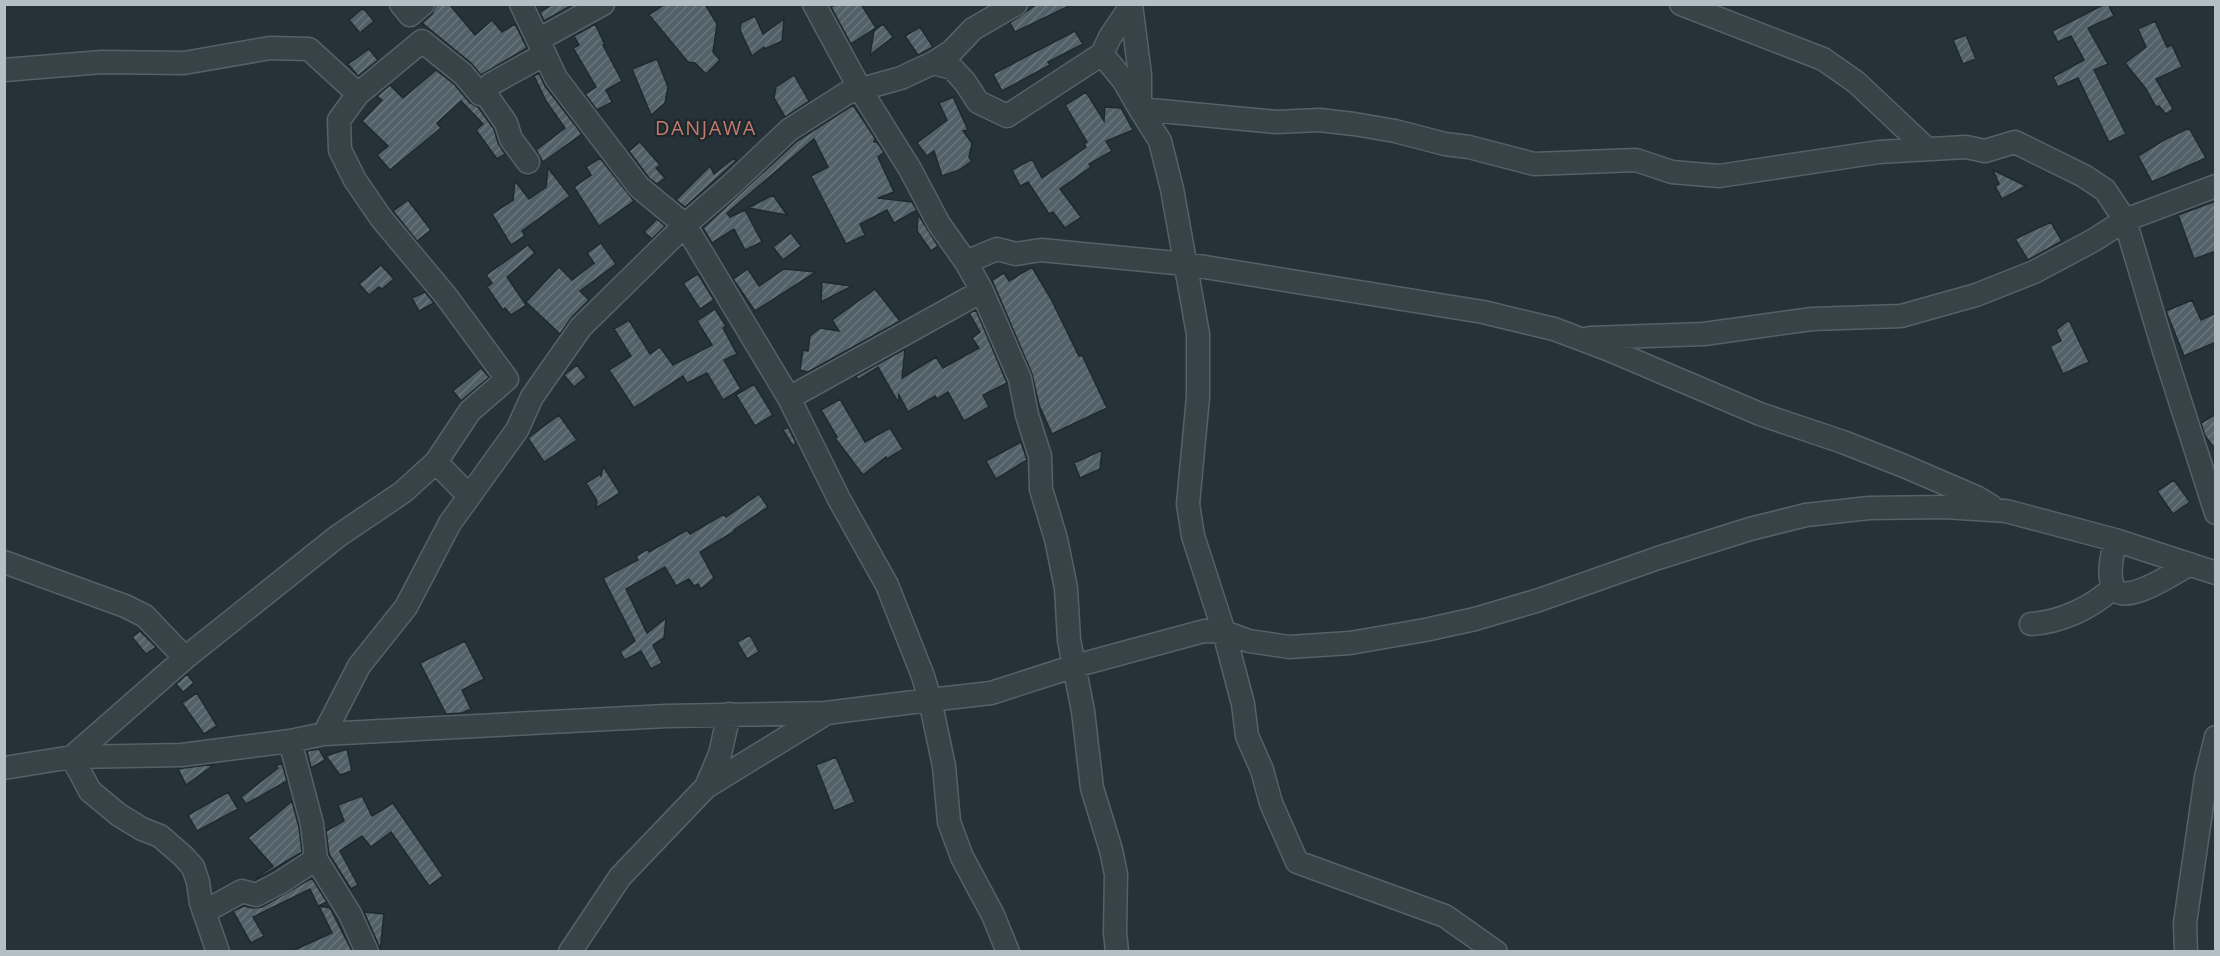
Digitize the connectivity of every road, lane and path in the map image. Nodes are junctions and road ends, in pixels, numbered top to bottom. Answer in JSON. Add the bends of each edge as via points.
{"nodes":[{"id":1,"x":521,"y":4,"type":"edge"},
{"id":2,"x":603,"y":4,"type":"edge"},
{"id":3,"x":814,"y":4,"type":"edge"},
{"id":4,"x":1016,"y":4,"type":"edge"},
{"id":5,"x":1681,"y":4,"type":"edge"},
{"id":6,"x":1131,"y":5,"type":"edge"},
{"id":7,"x":411,"y":8,"type":"edge"},
{"id":8,"x":422,"y":41,"type":"junction"},
{"id":9,"x":541,"y":47,"type":"junction"},
{"id":10,"x":1102,"y":54,"type":"junction"},
{"id":11,"x":933,"y":63,"type":"junction"},
{"id":12,"x":4,"y":70,"type":"edge"},
{"id":13,"x":860,"y":89,"type":"junction"},
{"id":14,"x":485,"y":93,"type":"junction"},
{"id":15,"x":358,"y":94,"type":"junction"},
{"id":16,"x":1140,"y":109,"type":"junction"},
{"id":17,"x":1926,"y":148,"type":"junction"},
{"id":18,"x":528,"y":162,"type":"dead end"},
{"id":19,"x":2216,"y":186,"type":"edge"},
{"id":20,"x":2126,"y":220,"type":"junction"},
{"id":21,"x":685,"y":225,"type":"junction"},
{"id":22,"x":966,"y":262,"type":"junction"},
{"id":23,"x":1186,"y":264,"type":"junction"},
{"id":24,"x":982,"y":291,"type":"junction"},
{"id":25,"x":1580,"y":339,"type":"junction"},
{"id":26,"x":789,"y":398,"type":"junction"},
{"id":27,"x":436,"y":462,"type":"junction"},
{"id":28,"x":469,"y":496,"type":"junction"},
{"id":29,"x":1996,"y":510,"type":"junction"},
{"id":30,"x":2216,"y":513,"type":"edge"},
{"id":31,"x":2115,"y":540,"type":"junction"},
{"id":32,"x":4,"y":562,"type":"edge"},
{"id":33,"x":2190,"y":564,"type":"junction"},
{"id":34,"x":2216,"y":573,"type":"edge"},
{"id":35,"x":2113,"y":588,"type":"junction"},
{"id":36,"x":2031,"y":624,"type":"dead end"},
{"id":37,"x":1224,"y":632,"type":"junction"},
{"id":38,"x":185,"y":658,"type":"junction"},
{"id":39,"x":1075,"y":666,"type":"junction"},
{"id":40,"x":930,"y":700,"type":"junction"},
{"id":41,"x":826,"y":713,"type":"junction"},
{"id":42,"x":729,"y":714,"type":"junction"},
{"id":43,"x":324,"y":735,"type":"junction"},
{"id":44,"x":2216,"y":737,"type":"edge"},
{"id":45,"x":290,"y":741,"type":"junction"},
{"id":46,"x":72,"y":757,"type":"junction"},
{"id":47,"x":4,"y":768,"type":"edge"},
{"id":48,"x":706,"y":787,"type":"junction"},
{"id":49,"x":316,"y":859,"type":"junction"},
{"id":50,"x":204,"y":912,"type":"junction"},
{"id":51,"x":218,"y":951,"type":"edge"},
{"id":52,"x":367,"y":951,"type":"edge"},
{"id":53,"x":570,"y":951,"type":"edge"},
{"id":54,"x":1008,"y":951,"type":"edge"},
{"id":55,"x":1117,"y":951,"type":"edge"},
{"id":56,"x":1496,"y":951,"type":"edge"},
{"id":57,"x":2186,"y":951,"type":"edge"}],
"edges":[{"from":1,"to":9,"type":"street"},
{"from":2,"to":9,"type":"street"},
{"from":3,"to":13,"type":"street"},
{"from":4,"to":11,"type":"street","via":[[973,30]]},
{"from":5,"to":17,"type":"street","via":[[1823,59],[1856,82]]},
{"from":6,"to":10,"type":"street"},
{"from":6,"to":16,"type":"street"},
{"from":7,"to":8,"type":"street"},
{"from":8,"to":14,"type":"street","via":[[463,74],[480,94]]},
{"from":8,"to":15,"type":"street"},
{"from":9,"to":14,"type":"street","via":[[491,84]]},
{"from":9,"to":21,"type":"street","via":[[556,78],[639,187]]},
{"from":10,"to":11,"type":"street","via":[[1007,116],[978,102],[952,68]]},
{"from":10,"to":16,"type":"street"},
{"from":11,"to":13,"type":"street","via":[[901,78]]},
{"from":12,"to":15,"type":"street","via":[[102,63],[183,63],[270,48],[309,48]]},
{"from":13,"to":21,"type":"street","via":[[847,93],[789,130]]},
{"from":13,"to":22,"type":"street","via":[[939,224]]},
{"from":14,"to":18,"type":"street"},
{"from":15,"to":27,"type":"street","via":[[339,120],[340,150],[345,160],[381,218],[446,296],[507,379],[470,411]]},
{"from":16,"to":17,"type":"street","via":[[1276,122],[1319,120],[1354,124],[1534,164],[1636,160],[1672,172],[1719,176]]},
{"from":16,"to":23,"type":"street","via":[[1160,141]]},
{"from":17,"to":20,"type":"street","via":[[1966,147],[1985,151],[2015,142],[2105,190]]},
{"from":19,"to":20,"type":"street"},
{"from":20,"to":25,"type":"street","via":[[2034,272],[1976,295],[1901,316],[1812,319],[1704,334]]},
{"from":20,"to":30,"type":"street"},
{"from":21,"to":26,"type":"street"},
{"from":21,"to":28,"type":"street","via":[[581,327]]},
{"from":22,"to":23,"type":"street","via":[[997,249],[1016,254],[1041,250]]},
{"from":22,"to":24,"type":"street"},
{"from":23,"to":25,"type":"street","via":[[1483,312]]},
{"from":23,"to":37,"type":"street","via":[[1198,334],[1198,397],[1188,504],[1193,536]]},
{"from":24,"to":26,"type":"street"},
{"from":24,"to":39,"type":"street","via":[[1020,379],[1040,456],[1041,489],[1066,588]]},
{"from":25,"to":29,"type":"street","via":[[1760,414],[1904,466],[1976,497]]},
{"from":26,"to":40,"type":"street","via":[[886,585]]},
{"from":27,"to":28,"type":"street"},
{"from":27,"to":38,"type":"street"},
{"from":28,"to":43,"type":"street","via":[[433,551],[406,607],[359,666]]},
{"from":29,"to":31,"type":"street"},
{"from":29,"to":37,"type":"street","via":[[1869,508],[1806,515],[1658,558],[1475,619],[1350,643],[1289,647],[1249,641]]},
{"from":31,"to":33,"type":"street"},
{"from":31,"to":35,"type":"street"},
{"from":32,"to":38,"type":"street","via":[[145,616]]},
{"from":33,"to":34,"type":"street"},
{"from":33,"to":35,"type":"street","via":[[2124,595]]},
{"from":35,"to":36,"type":"street","via":[[2097,602],[2061,619]]},
{"from":37,"to":39,"type":"street","via":[[1181,636]]},
{"from":37,"to":56,"type":"street","via":[[1243,704],[1247,736],[1297,862],[1445,916]]},
{"from":38,"to":46,"type":"street"},
{"from":39,"to":40,"type":"street","via":[[991,693]]},
{"from":39,"to":55,"type":"street","via":[[1092,788],[1116,874]]},
{"from":40,"to":41,"type":"street"},
{"from":40,"to":54,"type":"street","via":[[944,766],[949,822]]},
{"from":41,"to":42,"type":"street"},
{"from":41,"to":48,"type":"street"},
{"from":42,"to":43,"type":"street"},
{"from":42,"to":48,"type":"street","via":[[720,754]]},
{"from":43,"to":45,"type":"street"},
{"from":44,"to":57,"type":"street","via":[[2206,777],[2185,923]]},
{"from":45,"to":46,"type":"street","via":[[182,755]]},
{"from":45,"to":49,"type":"street","via":[[312,824]]},
{"from":46,"to":47,"type":"street"},
{"from":46,"to":50,"type":"street","via":[[90,791],[119,815],[160,836],[193,867]]},
{"from":48,"to":53,"type":"street","via":[[620,877]]},
{"from":49,"to":50,"type":"street","via":[[256,895],[242,891]]},
{"from":49,"to":52,"type":"street","via":[[350,914]]},
{"from":50,"to":51,"type":"street"}]}
